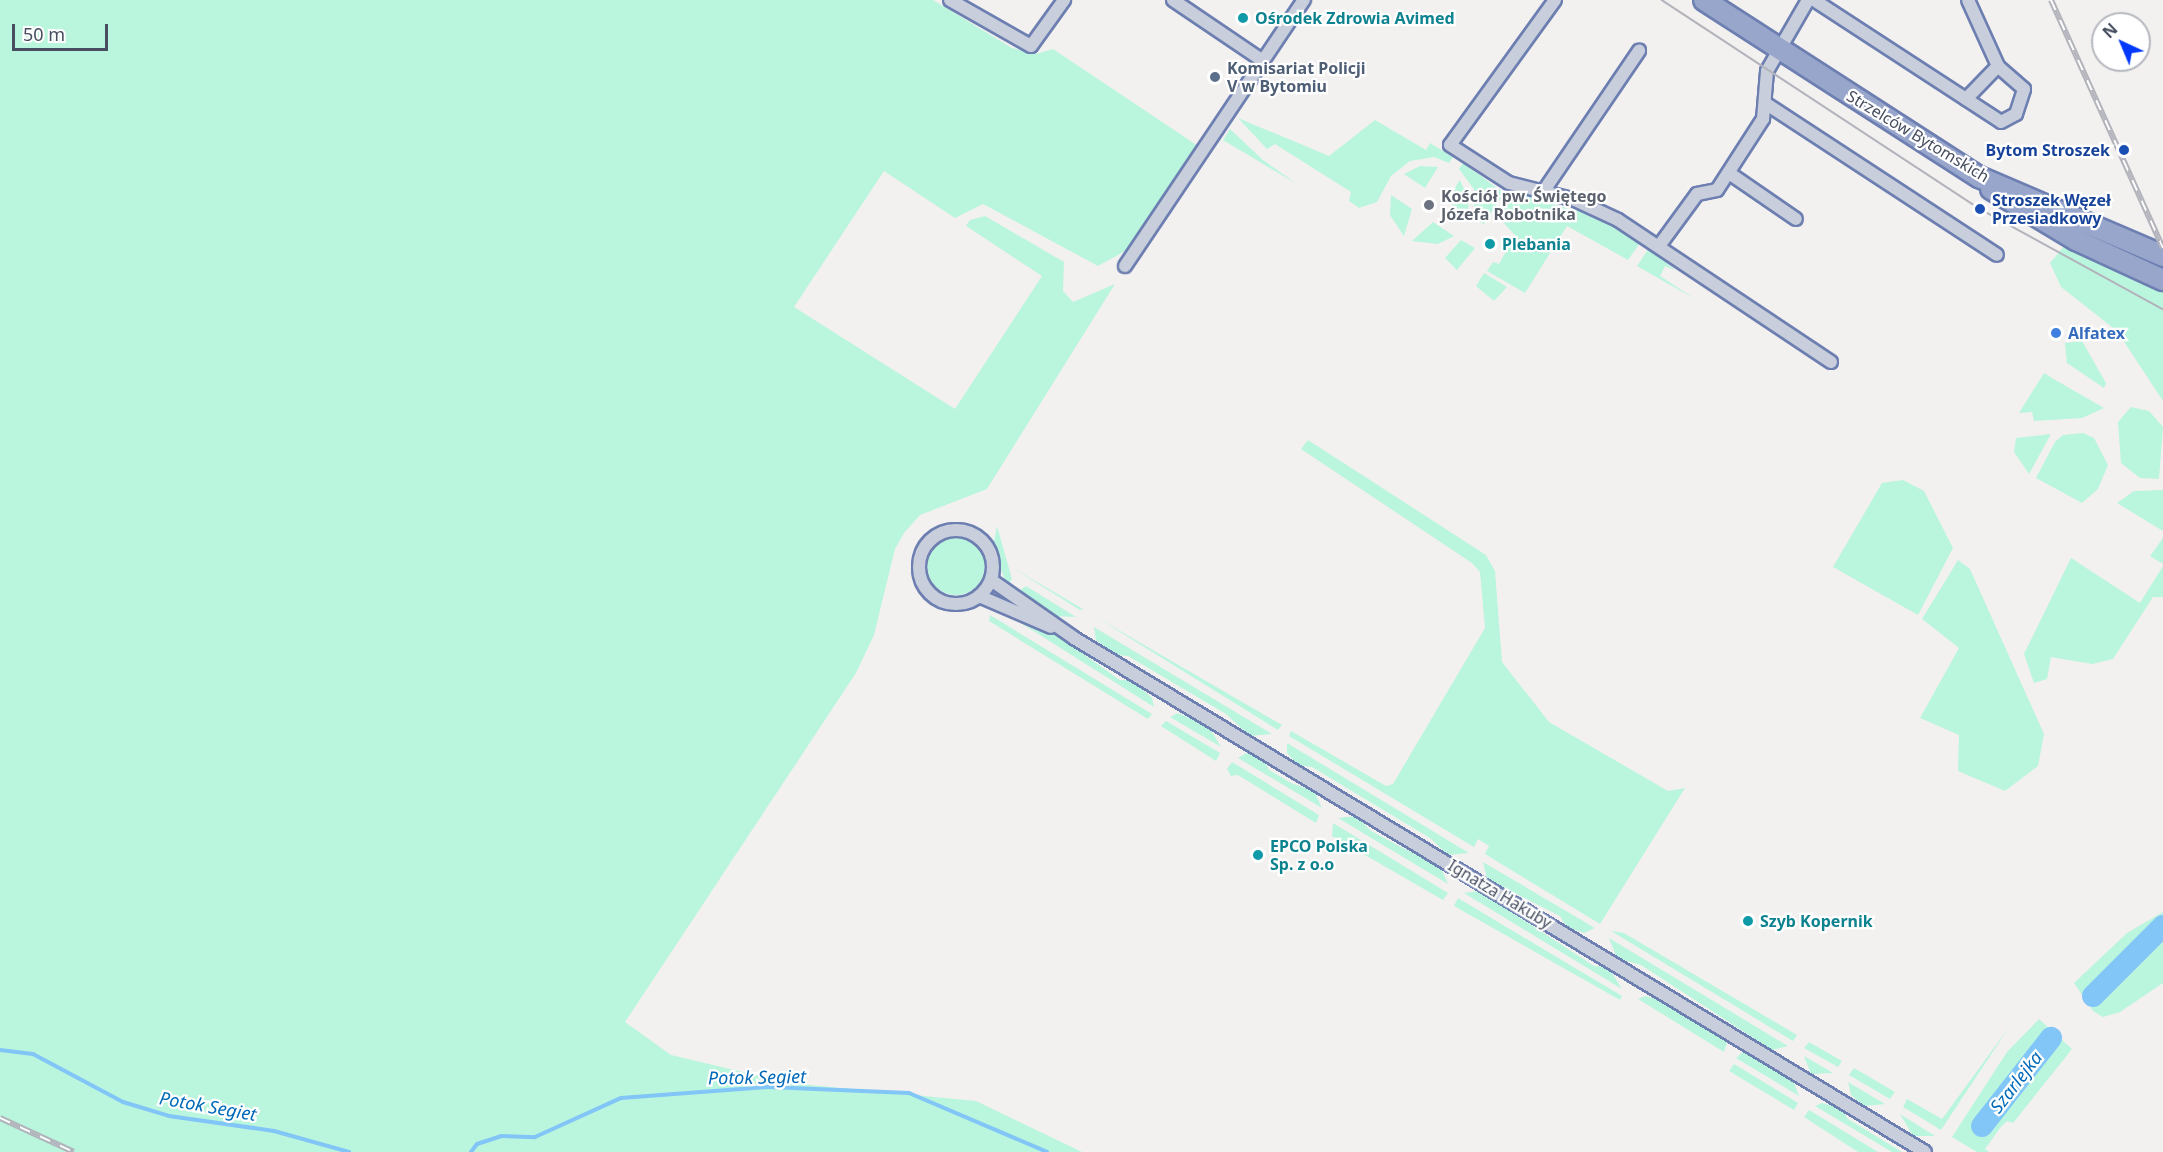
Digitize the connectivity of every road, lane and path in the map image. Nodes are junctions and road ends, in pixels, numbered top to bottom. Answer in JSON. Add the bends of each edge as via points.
{"nodes":[{"id":1,"x":950,"y":0,"type":"edge"},
{"id":2,"x":1064,"y":0,"type":"edge"},
{"id":3,"x":1173,"y":0,"type":"edge"},
{"id":4,"x":1304,"y":0,"type":"edge"},
{"id":5,"x":1555,"y":0,"type":"edge"},
{"id":6,"x":1704,"y":0,"type":"edge"},
{"id":7,"x":1808,"y":0,"type":"edge"},
{"id":8,"x":1814,"y":0,"type":"edge"},
{"id":9,"x":1968,"y":0,"type":"edge"},
{"id":10,"x":1777,"y":48,"type":"junction"},
{"id":11,"x":1639,"y":51,"type":"dead end"},
{"id":12,"x":1263,"y":61,"type":"junction"},
{"id":13,"x":1998,"y":66,"type":"junction"},
{"id":14,"x":1966,"y":99,"type":"junction"},
{"id":15,"x":1765,"y":103,"type":"junction"},
{"id":16,"x":1729,"y":173,"type":"junction"},
{"id":17,"x":1978,"y":177,"type":"junction"},
{"id":18,"x":1543,"y":192,"type":"junction"},
{"id":19,"x":1796,"y":219,"type":"dead end"},
{"id":20,"x":1659,"y":246,"type":"junction"},
{"id":21,"x":1997,"y":255,"type":"dead end"},
{"id":22,"x":2163,"y":256,"type":"edge"},
{"id":23,"x":1125,"y":266,"type":"dead end"},
{"id":24,"x":2163,"y":280,"type":"edge"},
{"id":25,"x":1831,"y":362,"type":"dead end"},
{"id":26,"x":991,"y":579,"type":"junction"},
{"id":27,"x":980,"y":596,"type":"junction"},
{"id":28,"x":1074,"y":638,"type":"junction"},
{"id":29,"x":1925,"y":1152,"type":"edge"}],
"edges":[{"from":1,"to":2,"type":"street","via":[[1032,46]]},
{"from":3,"to":12,"type":"street"},
{"from":4,"to":12,"type":"street"},
{"from":5,"to":18,"type":"street","via":[[1450,145],[1509,183]]},
{"from":6,"to":10,"type":"highway","name":"Strzelców Bytomskich"},
{"from":7,"to":10,"type":"street"},
{"from":8,"to":14,"type":"street"},
{"from":9,"to":13,"type":"street"},
{"from":10,"to":15,"type":"street","via":[[1767,71]]},
{"from":10,"to":17,"type":"highway","name":"Strzelców Bytomskich"},
{"from":11,"to":18,"type":"street"},
{"from":12,"to":23,"type":"street"},
{"from":13,"to":14,"type":"street"},
{"from":13,"to":14,"type":"street","via":[[2024,89],[2016,114],[2001,122]]},
{"from":15,"to":16,"type":"street","via":[[1763,119]]},
{"from":15,"to":21,"type":"street"},
{"from":16,"to":19,"type":"street"},
{"from":16,"to":20,"type":"street","via":[[1717,190],[1697,194]]},
{"from":17,"to":22,"type":"highway","name":"Strzelców Bytomskich"},
{"from":17,"to":24,"type":"highway","via":[[2019,209]]},
{"from":18,"to":20,"type":"street","via":[[1618,220]]},
{"from":20,"to":25,"type":"street"},
{"from":26,"to":27,"type":"street"},
{"from":26,"to":27,"type":"street","via":[[990,551],[971,532],[943,531],[926,544],[919,572],[928,591],[952,604]]},
{"from":26,"to":28,"type":"street","name":"Ignatza Hakuby"},
{"from":27,"to":28,"type":"street","name":"Ignatza Hakuby"},
{"from":28,"to":29,"type":"street","name":"Ignatza Hakuby"}]}
